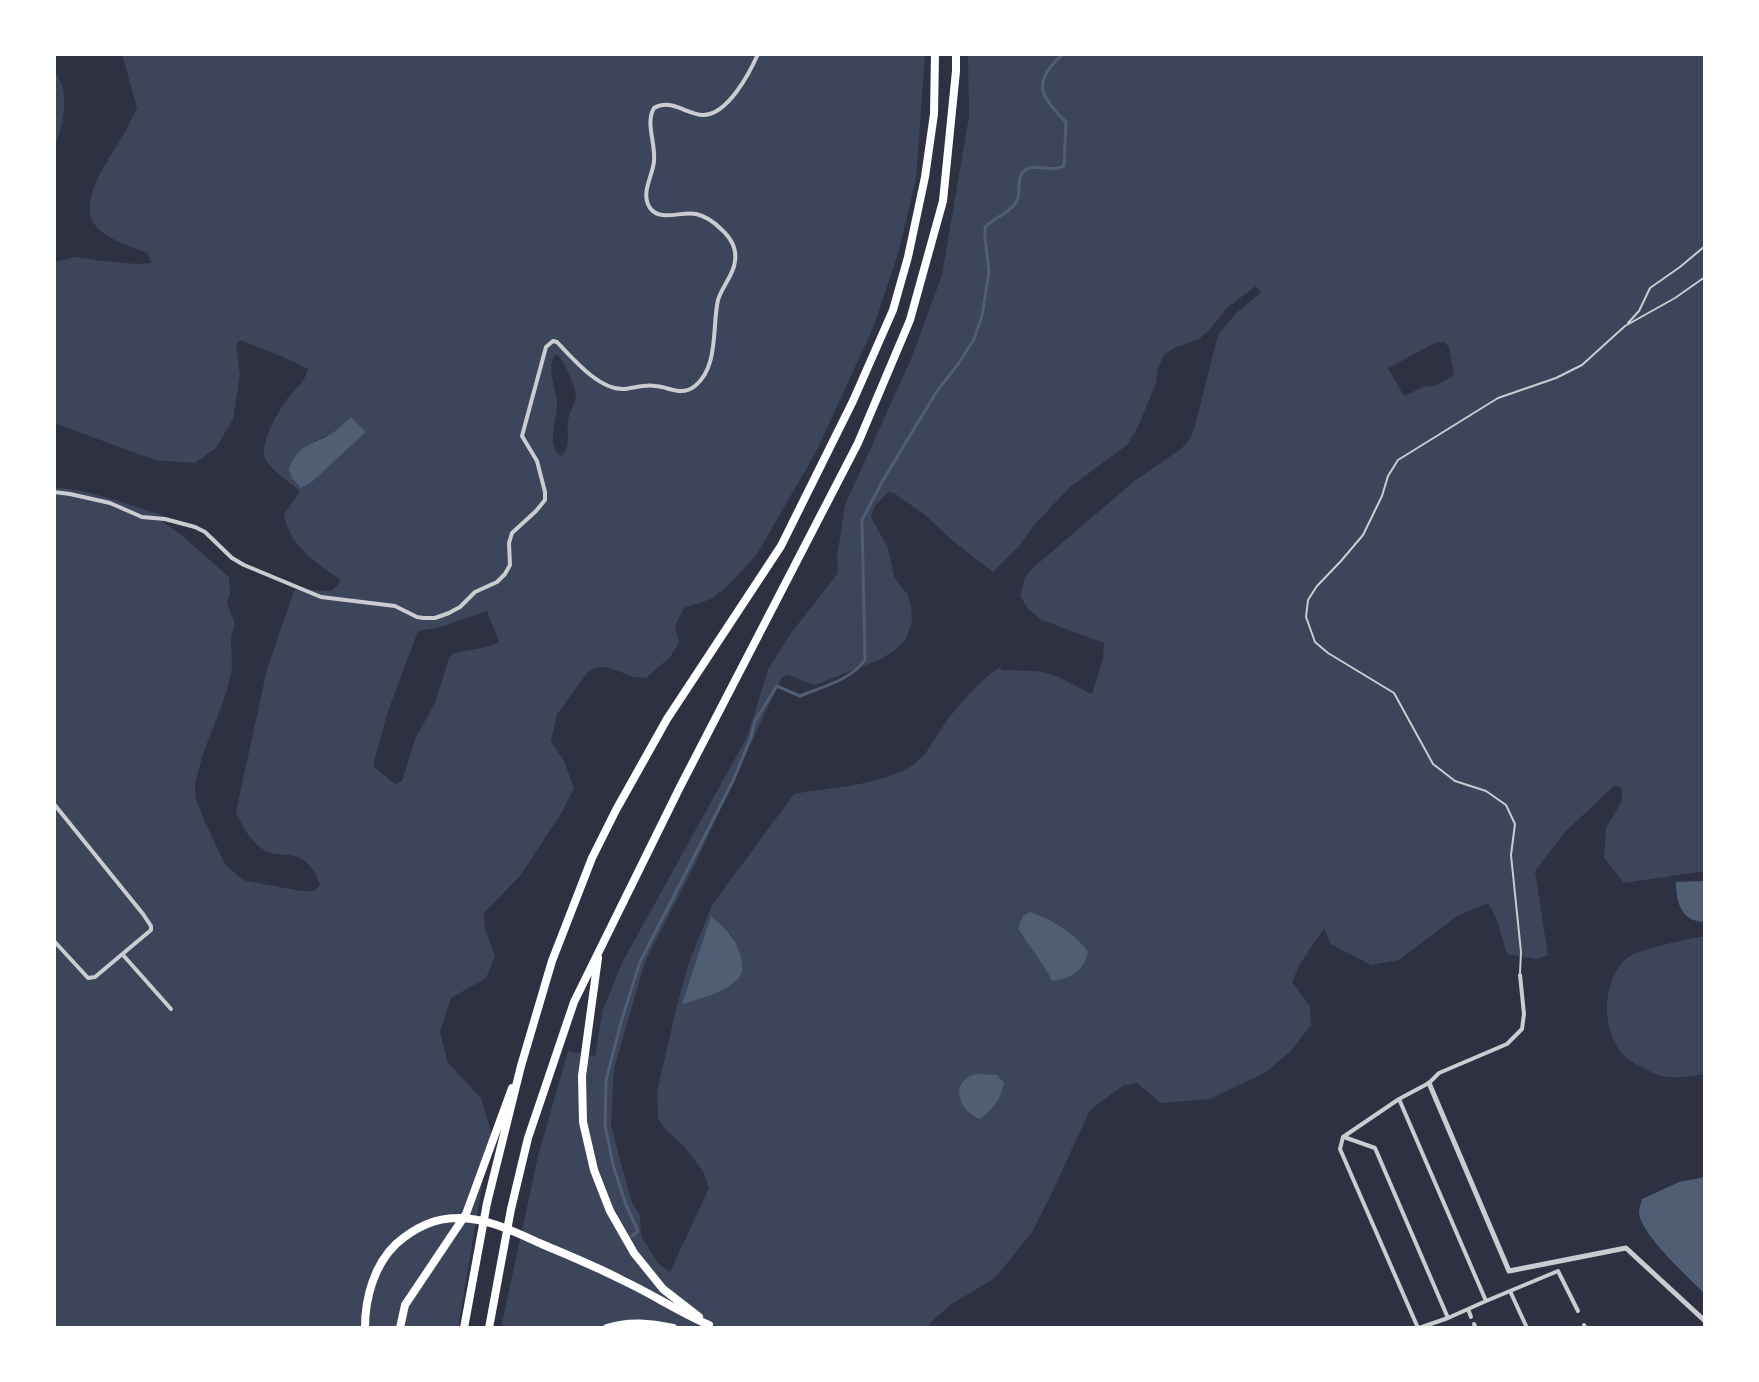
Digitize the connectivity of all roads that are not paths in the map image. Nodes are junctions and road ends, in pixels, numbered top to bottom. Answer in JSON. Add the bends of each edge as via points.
{"nodes":[{"id":1,"x":758,"y":54,"type":"edge"},
{"id":2,"x":935,"y":54,"type":"edge"},
{"id":3,"x":956,"y":54,"type":"edge"},
{"id":4,"x":1705,"y":246,"type":"edge"},
{"id":5,"x":1705,"y":277,"type":"edge"},
{"id":6,"x":1625,"y":326,"type":"junction"},
{"id":7,"x":54,"y":492,"type":"edge"},
{"id":8,"x":54,"y":804,"type":"edge"},
{"id":9,"x":54,"y":941,"type":"edge"},
{"id":10,"x":599,"y":949,"type":"junction"},
{"id":11,"x":123,"y":955,"type":"junction"},
{"id":12,"x":1520,"y":975,"type":"joint"},
{"id":13,"x":171,"y":1009,"type":"dead end"},
{"id":14,"x":521,"y":1066,"type":"junction"},
{"id":15,"x":1429,"y":1083,"type":"junction"},
{"id":16,"x":1399,"y":1099,"type":"junction"},
{"id":17,"x":1343,"y":1137,"type":"junction"},
{"id":18,"x":1510,"y":1291,"type":"junction"},
{"id":19,"x":1486,"y":1301,"type":"junction"},
{"id":20,"x":1468,"y":1309,"type":"junction"},
{"id":21,"x":1578,"y":1311,"type":"dead end"},
{"id":22,"x":1471,"y":1317,"type":"dead end"},
{"id":23,"x":1448,"y":1318,"type":"junction"},
{"id":24,"x":1705,"y":1321,"type":"edge"},
{"id":25,"x":712,"y":1326,"type":"edge"},
{"id":26,"x":365,"y":1328,"type":"edge"},
{"id":27,"x":400,"y":1328,"type":"edge"},
{"id":28,"x":464,"y":1328,"type":"edge"},
{"id":29,"x":489,"y":1328,"type":"edge"},
{"id":30,"x":607,"y":1328,"type":"edge"},
{"id":31,"x":673,"y":1328,"type":"edge"},
{"id":32,"x":1418,"y":1328,"type":"edge"},
{"id":33,"x":1527,"y":1328,"type":"edge"}],
"edges":[{"from":1,"to":7,"type":"street","via":[[742,85],[717,110],[703,115],[662,104],[650,118],[655,156],[648,206],[655,214],[707,218],[722,229],[735,250],[733,270],[719,297],[704,377],[680,392],[656,386],[615,388],[582,368],[555,341],[549,342],[522,436],[537,461],[545,500],[512,533],[505,574],[454,611],[423,618],[395,606],[321,597],[244,565],[201,529]]},
{"from":2,"to":14,"type":"highway","via":[[925,177],[893,310],[781,546],[667,719],[592,858],[552,961]]},
{"from":3,"to":10,"type":"highway","via":[[943,201],[910,320],[858,443]]},
{"from":4,"to":6,"type":"lane","via":[[1650,288]]},
{"from":5,"to":6,"type":"lane"},
{"from":6,"to":12,"type":"lane","via":[[1582,365],[1498,398],[1398,460],[1363,535],[1308,600],[1306,617],[1315,642],[1394,693],[1433,764],[1455,781],[1486,791],[1506,805],[1515,824],[1511,855]]},
{"from":8,"to":11,"type":"street","via":[[151,926]]},
{"from":9,"to":11,"type":"street","via":[[88,978]]},
{"from":10,"to":25,"type":"highway","via":[[582,1076],[583,1122],[594,1170],[634,1253],[663,1289]]},
{"from":10,"to":29,"type":"highway","via":[[574,1002],[532,1125]]},
{"from":11,"to":13,"type":"street"},
{"from":12,"to":15,"type":"street","via":[[1522,1029],[1507,1044],[1439,1073]]},
{"from":14,"to":27,"type":"highway","via":[[466,1214],[405,1305]]},
{"from":14,"to":28,"type":"highway","via":[[487,1203]]},
{"from":15,"to":16,"type":"street"},
{"from":15,"to":24,"type":"street","via":[[1509,1271],[1626,1248]]},
{"from":16,"to":17,"type":"street"},
{"from":16,"to":19,"type":"street"},
{"from":17,"to":23,"type":"street","via":[[1375,1148]]},
{"from":17,"to":32,"type":"street","via":[[1340,1149]]},
{"from":18,"to":19,"type":"street"},
{"from":18,"to":21,"type":"street","via":[[1558,1271]]},
{"from":18,"to":33,"type":"street"},
{"from":19,"to":20,"type":"street"},
{"from":20,"to":22,"type":"street"},
{"from":20,"to":23,"type":"street"},
{"from":23,"to":32,"type":"street"},
{"from":25,"to":26,"type":"highway","via":[[526,1237],[479,1220],[456,1218],[412,1231],[387,1254],[371,1285]]},
{"from":30,"to":31,"type":"highway","via":[[623,1323]]}]}
